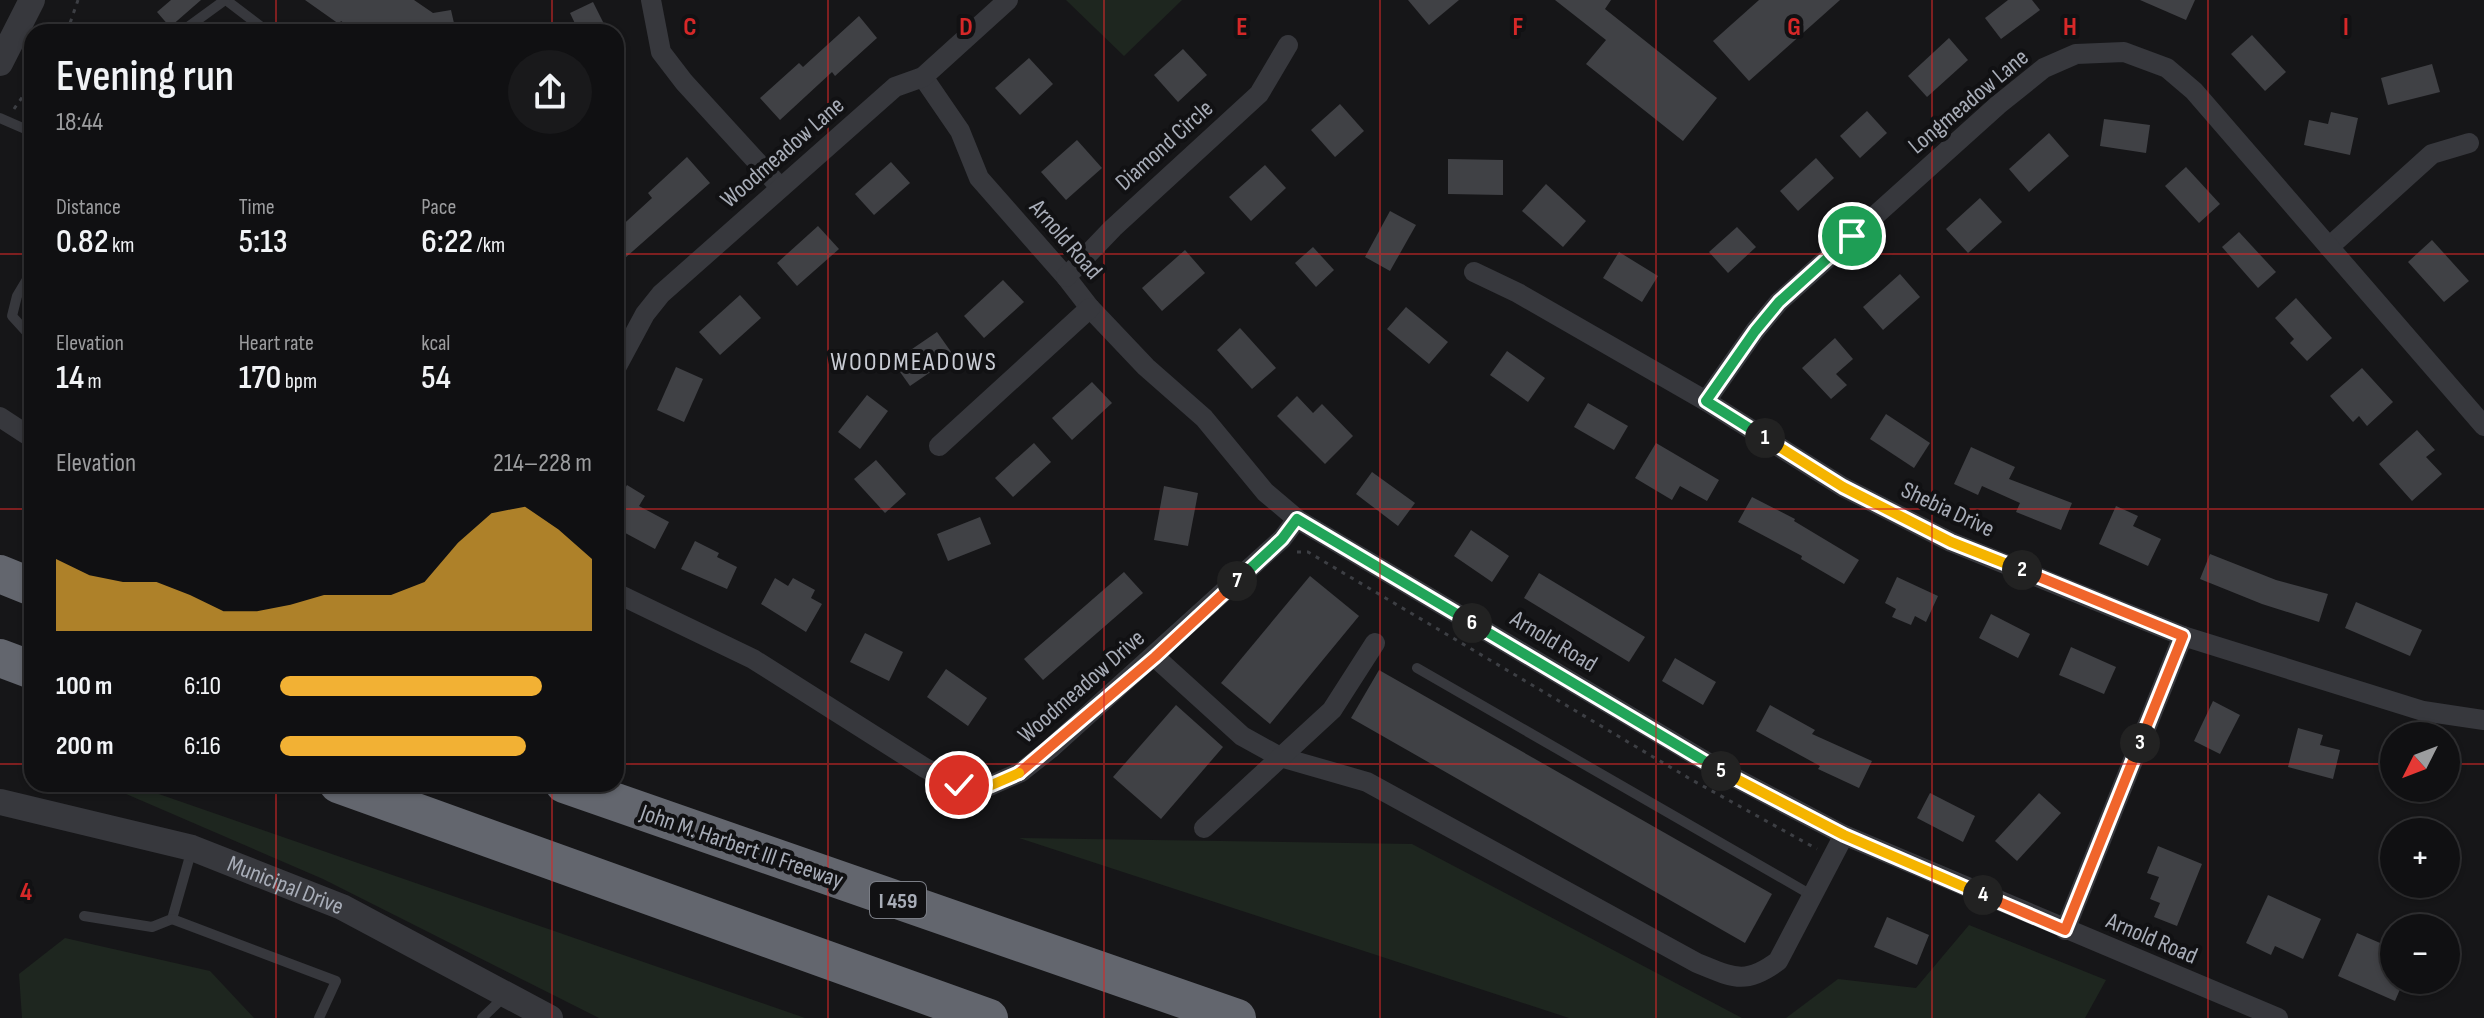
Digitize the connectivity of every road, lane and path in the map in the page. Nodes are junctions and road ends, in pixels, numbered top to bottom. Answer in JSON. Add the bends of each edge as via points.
{"nodes":[{"id":1,"x":32,"y":0,"type":"edge"},
{"id":2,"x":78,"y":0,"type":"edge"},
{"id":3,"x":225,"y":0,"type":"edge"},
{"id":4,"x":651,"y":0,"type":"edge"},
{"id":5,"x":1008,"y":0,"type":"edge"},
{"id":6,"x":70,"y":24,"type":"edge"},
{"id":7,"x":192,"y":24,"type":"edge"},
{"id":8,"x":257,"y":24,"type":"edge"},
{"id":9,"x":1288,"y":45,"type":"dead end"},
{"id":10,"x":0,"y":63,"type":"edge"},
{"id":11,"x":923,"y":77,"type":"junction"},
{"id":12,"x":0,"y":118,"type":"edge"},
{"id":13,"x":24,"y":128,"type":"edge"},
{"id":14,"x":2469,"y":143,"type":"dead end"},
{"id":15,"x":780,"y":187,"type":"junction"},
{"id":16,"x":2329,"y":247,"type":"junction"},
{"id":17,"x":1474,"y":272,"type":"dead end"},
{"id":18,"x":1066,"y":277,"type":"junction"},
{"id":19,"x":24,"y":284,"type":"edge"},
{"id":20,"x":1090,"y":308,"type":"junction"},
{"id":21,"x":24,"y":329,"type":"edge"},
{"id":22,"x":624,"y":353,"type":"edge"},
{"id":23,"x":1706,"y":401,"type":"junction"},
{"id":24,"x":0,"y":417,"type":"edge"},
{"id":25,"x":2484,"y":426,"type":"edge"},
{"id":26,"x":24,"y":433,"type":"edge"},
{"id":27,"x":939,"y":446,"type":"dead end"},
{"id":28,"x":1297,"y":519,"type":"junction"},
{"id":29,"x":1295,"y":553,"type":"dead end"},
{"id":30,"x":0,"y":574,"type":"edge"},
{"id":31,"x":24,"y":584,"type":"edge"},
{"id":32,"x":624,"y":597,"type":"edge"},
{"id":33,"x":2183,"y":636,"type":"junction"},
{"id":34,"x":1375,"y":643,"type":"dead end"},
{"id":35,"x":1155,"y":657,"type":"junction"},
{"id":36,"x":0,"y":658,"type":"edge"},
{"id":37,"x":24,"y":667,"type":"edge"},
{"id":38,"x":1417,"y":668,"type":"dead end"},
{"id":39,"x":2484,"y":720,"type":"edge"},
{"id":40,"x":1280,"y":757,"type":"junction"},
{"id":41,"x":360,"y":792,"type":"edge"},
{"id":42,"x":587,"y":792,"type":"edge"},
{"id":43,"x":0,"y":802,"type":"edge"},
{"id":44,"x":1204,"y":828,"type":"dead end"},
{"id":45,"x":1844,"y":835,"type":"junction"},
{"id":46,"x":192,"y":848,"type":"junction"},
{"id":47,"x":1832,"y":858,"type":"junction"},
{"id":48,"x":1813,"y":896,"type":"junction"},
{"id":49,"x":84,"y":916,"type":"dead end"},
{"id":50,"x":172,"y":919,"type":"junction"},
{"id":51,"x":2065,"y":930,"type":"junction"},
{"id":52,"x":506,"y":995,"type":"junction"},
{"id":53,"x":319,"y":1018,"type":"edge"},
{"id":54,"x":482,"y":1018,"type":"edge"},
{"id":55,"x":550,"y":1018,"type":"edge"},
{"id":56,"x":989,"y":1018,"type":"edge"},
{"id":57,"x":1237,"y":1018,"type":"edge"},
{"id":58,"x":2278,"y":1018,"type":"edge"}],
"edges":[{"from":1,"to":10,"type":"street"},
{"from":2,"to":6,"type":"path"},
{"from":3,"to":7,"type":"lane"},
{"from":3,"to":8,"type":"lane"},
{"from":4,"to":15,"type":"street","via":[[661,52]]},
{"from":5,"to":11,"type":"street","name":"Woodmeadow Lane"},
{"from":9,"to":18,"type":"street","name":"Diamond Circle","via":[[1259,94]]},
{"from":11,"to":15,"type":"street","name":"Woodmeadow Lane","via":[[895,87]]},
{"from":11,"to":18,"type":"street","name":"Arnold Road","via":[[960,131],[979,178]]},
{"from":12,"to":13,"type":"lane"},
{"from":14,"to":16,"type":"street","via":[[2432,154]]},
{"from":15,"to":22,"type":"street","name":"Woodmeadow Lane","via":[[661,294]]},
{"from":16,"to":23,"type":"street","name":"Longmeadow Lane","via":[[2194,91],[2167,68],[2124,52],[2076,54],[2044,68],[1998,105],[1779,302]]},
{"from":16,"to":25,"type":"street","name":"Longmeadow Lane"},
{"from":17,"to":23,"type":"street","name":"Shebia Drive"},
{"from":18,"to":20,"type":"street","name":"Arnold Road"},
{"from":19,"to":21,"type":"lane","via":[[12,316]]},
{"from":20,"to":27,"type":"street"},
{"from":20,"to":28,"type":"street","name":"Arnold Road","via":[[1204,418],[1265,492]]},
{"from":23,"to":33,"type":"street","name":"Shebia Drive","via":[[1843,487],[1951,542]]},
{"from":24,"to":26,"type":"street"},
{"from":28,"to":35,"type":"street","name":"Woodmeadow Drive"},
{"from":28,"to":45,"type":"street","name":"Arnold Road","via":[[1722,771]]},
{"from":29,"to":47,"type":"path","via":[[1308,552]]},
{"from":30,"to":31,"type":"highway"},
{"from":32,"to":35,"type":"street","name":"Woodmeadow Drive","via":[[753,659],[959,785],[987,787],[1021,772]]},
{"from":33,"to":39,"type":"street","name":"Shebia Drive","via":[[2423,711]]},
{"from":33,"to":51,"type":"street"},
{"from":34,"to":40,"type":"street","via":[[1332,710]]},
{"from":35,"to":40,"type":"street","via":[[1242,736]]},
{"from":36,"to":37,"type":"highway"},
{"from":38,"to":48,"type":"lane"},
{"from":40,"to":44,"type":"street"},
{"from":40,"to":48,"type":"street","via":[[1367,782],[1697,963],[1737,979],[1760,974],[1778,961]]},
{"from":41,"to":56,"type":"highway"},
{"from":42,"to":57,"type":"highway","name":"John M. Harbert III Freeway","number":"I 459"},
{"from":43,"to":46,"type":"street","name":"Municipal Drive"},
{"from":45,"to":47,"type":"street"},
{"from":45,"to":51,"type":"street","name":"Arnold Road"},
{"from":46,"to":50,"type":"lane"},
{"from":46,"to":52,"type":"street","name":"Municipal Drive","via":[[342,907]]},
{"from":47,"to":48,"type":"street"},
{"from":49,"to":50,"type":"lane","via":[[152,927]]},
{"from":50,"to":53,"type":"lane","via":[[336,981]]},
{"from":51,"to":58,"type":"street","name":"Arnold Road"},
{"from":52,"to":54,"type":"lane"},
{"from":52,"to":55,"type":"street","name":"Municipal Drive"}]}
